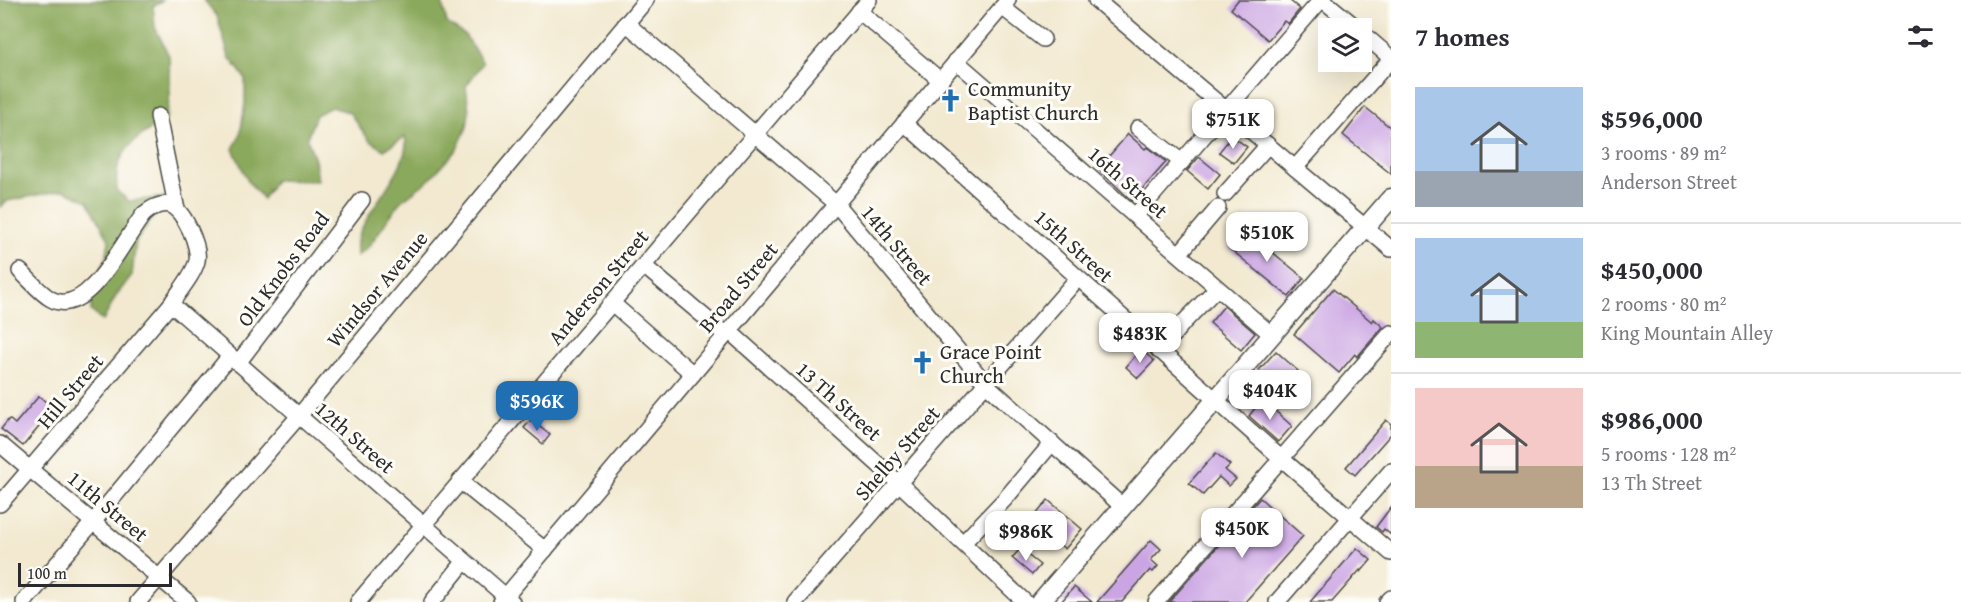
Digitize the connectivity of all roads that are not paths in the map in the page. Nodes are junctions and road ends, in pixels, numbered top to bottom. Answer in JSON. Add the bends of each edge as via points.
{"nodes":[{"id":1,"x":646,"y":0,"type":"edge"},
{"id":2,"x":1322,"y":0,"type":"edge"},
{"id":3,"x":1097,"y":1,"type":"edge"},
{"id":4,"x":1005,"y":3,"type":"edge"},
{"id":5,"x":864,"y":6,"type":"edge"},
{"id":6,"x":1344,"y":18,"type":"edge"},
{"id":7,"x":626,"y":23,"type":"junction"},
{"id":8,"x":1043,"y":39,"type":"dead end"},
{"id":9,"x":1372,"y":42,"type":"edge"},
{"id":10,"x":1391,"y":58,"type":"edge"},
{"id":11,"x":956,"y":61,"type":"junction"},
{"id":12,"x":940,"y":80,"type":"junction"},
{"id":13,"x":1226,"y":110,"type":"junction"},
{"id":14,"x":158,"y":116,"type":"dead end"},
{"id":15,"x":904,"y":123,"type":"junction"},
{"id":16,"x":1138,"y":128,"type":"dead end"},
{"id":17,"x":756,"y":133,"type":"junction"},
{"id":18,"x":1268,"y":145,"type":"junction"},
{"id":19,"x":1182,"y":162,"type":"junction"},
{"id":20,"x":1295,"y":168,"type":"junction"},
{"id":21,"x":1225,"y":194,"type":"dead end"},
{"id":22,"x":1391,"y":198,"type":"edge"},
{"id":23,"x":362,"y":200,"type":"dead end"},
{"id":24,"x":836,"y":204,"type":"junction"},
{"id":25,"x":1218,"y":208,"type":"dead end"},
{"id":26,"x":177,"y":210,"type":"junction"},
{"id":27,"x":1135,"y":216,"type":"junction"},
{"id":28,"x":1366,"y":227,"type":"junction"},
{"id":29,"x":1391,"y":249,"type":"edge"},
{"id":30,"x":1179,"y":255,"type":"junction"},
{"id":31,"x":644,"y":266,"type":"junction"},
{"id":32,"x":20,"y":271,"type":"dead end"},
{"id":33,"x":1078,"y":278,"type":"junction"},
{"id":34,"x":1217,"y":288,"type":"junction"},
{"id":35,"x":612,"y":303,"type":"junction"},
{"id":36,"x":171,"y":304,"type":"junction"},
{"id":37,"x":728,"y":333,"type":"junction"},
{"id":38,"x":1391,"y":333,"type":"edge"},
{"id":39,"x":1272,"y":336,"type":"junction"},
{"id":40,"x":1160,"y":351,"type":"junction"},
{"id":41,"x":234,"y":360,"type":"junction"},
{"id":42,"x":693,"y":374,"type":"junction"},
{"id":43,"x":986,"y":384,"type":"junction"},
{"id":44,"x":1215,"y":400,"type":"junction"},
{"id":45,"x":299,"y":416,"type":"junction"},
{"id":46,"x":1052,"y":443,"type":"junction"},
{"id":47,"x":0,"y":444,"type":"edge"},
{"id":48,"x":1282,"y":459,"type":"junction"},
{"id":49,"x":31,"y":469,"type":"junction"},
{"id":50,"x":1391,"y":471,"type":"edge"},
{"id":51,"x":460,"y":481,"type":"junction"},
{"id":52,"x":899,"y":483,"type":"junction"},
{"id":53,"x":0,"y":504,"type":"edge"},
{"id":54,"x":1123,"y":507,"type":"junction"},
{"id":55,"x":1350,"y":518,"type":"junction"},
{"id":56,"x":94,"y":521,"type":"junction"},
{"id":57,"x":424,"y":525,"type":"junction"},
{"id":58,"x":963,"y":543,"type":"junction"},
{"id":59,"x":545,"y":550,"type":"junction"},
{"id":60,"x":1391,"y":553,"type":"edge"},
{"id":61,"x":465,"y":561,"type":"junction"},
{"id":62,"x":160,"y":577,"type":"junction"},
{"id":63,"x":1391,"y":597,"type":"edge"},
{"id":64,"x":507,"y":600,"type":"edge"},
{"id":65,"x":24,"y":602,"type":"edge"},
{"id":66,"x":138,"y":602,"type":"edge"},
{"id":67,"x":188,"y":602,"type":"edge"},
{"id":68,"x":358,"y":602,"type":"edge"},
{"id":69,"x":432,"y":602,"type":"edge"},
{"id":70,"x":795,"y":602,"type":"edge"},
{"id":71,"x":1025,"y":602,"type":"edge"},
{"id":72,"x":1040,"y":602,"type":"edge"},
{"id":73,"x":1156,"y":602,"type":"edge"},
{"id":74,"x":1277,"y":602,"type":"edge"},
{"id":75,"x":1387,"y":602,"type":"edge"}],
"edges":[{"from":1,"to":7,"type":"street","name":"Windsor Avenue"},
{"from":2,"to":6,"type":"street"},
{"from":2,"to":13,"type":"street"},
{"from":3,"to":13,"type":"street"},
{"from":4,"to":8,"type":"street"},
{"from":4,"to":11,"type":"street","name":"Broad Street"},
{"from":5,"to":12,"type":"street"},
{"from":5,"to":17,"type":"street","name":"Anderson Street"},
{"from":7,"to":17,"type":"street","name":"14th Street"},
{"from":7,"to":45,"type":"street","name":"Windsor Avenue"},
{"from":9,"to":10,"type":"street"},
{"from":10,"to":20,"type":"street"},
{"from":11,"to":12,"type":"street","name":"Broad Street"},
{"from":11,"to":27,"type":"street","name":"16th Street"},
{"from":12,"to":15,"type":"street","name":"Broad Street"},
{"from":13,"to":18,"type":"street"},
{"from":13,"to":19,"type":"street"},
{"from":14,"to":26,"type":"street"},
{"from":15,"to":24,"type":"street","name":"Broad Street"},
{"from":15,"to":33,"type":"street","name":"15th Street"},
{"from":16,"to":19,"type":"street"},
{"from":17,"to":24,"type":"street","name":"14th Street"},
{"from":17,"to":31,"type":"street","name":"Anderson Street"},
{"from":18,"to":20,"type":"street"},
{"from":18,"to":21,"type":"street"},
{"from":19,"to":27,"type":"street"},
{"from":20,"to":28,"type":"street"},
{"from":22,"to":28,"type":"main road"},
{"from":23,"to":41,"type":"street","name":"Old Knobs Road"},
{"from":24,"to":37,"type":"street","name":"Broad Street"},
{"from":24,"to":43,"type":"street","name":"14th Street"},
{"from":25,"to":30,"type":"street"},
{"from":26,"to":32,"type":"street","via":[[169,205],[153,207],[144,214],[92,290],[70,301],[52,300]]},
{"from":26,"to":36,"type":"street","name":"Hill Street","via":[[193,237],[198,258]]},
{"from":27,"to":30,"type":"street","name":"16th Street"},
{"from":28,"to":29,"type":"street"},
{"from":28,"to":39,"type":"main road"},
{"from":30,"to":34,"type":"street","name":"16th Street"},
{"from":31,"to":35,"type":"street","name":"Anderson Street"},
{"from":31,"to":37,"type":"street","name":"13 Th Street"},
{"from":33,"to":40,"type":"street","name":"15th Street"},
{"from":33,"to":43,"type":"street","name":"Shelby Street"},
{"from":34,"to":39,"type":"street","name":"16th Street"},
{"from":34,"to":40,"type":"street"},
{"from":35,"to":42,"type":"street"},
{"from":35,"to":51,"type":"street","name":"Anderson Street"},
{"from":36,"to":41,"type":"street","name":"12th Street"},
{"from":36,"to":49,"type":"street","name":"Hill Street"},
{"from":37,"to":42,"type":"street","name":"Broad Street"},
{"from":37,"to":52,"type":"street","name":"13 Th Street"},
{"from":38,"to":48,"type":"street"},
{"from":39,"to":44,"type":"main road"},
{"from":40,"to":44,"type":"street","name":"15th Street"},
{"from":41,"to":45,"type":"street","name":"12th Street"},
{"from":41,"to":56,"type":"street","name":"Old Knobs Road"},
{"from":42,"to":59,"type":"street","name":"Broad Street"},
{"from":43,"to":46,"type":"street","name":"14th Street"},
{"from":43,"to":52,"type":"street","name":"Shelby Street"},
{"from":44,"to":48,"type":"street","name":"15th Street"},
{"from":44,"to":54,"type":"main road"},
{"from":45,"to":57,"type":"street","name":"12th Street"},
{"from":45,"to":62,"type":"street","name":"Windsor Avenue"},
{"from":46,"to":54,"type":"street","name":"14th Street"},
{"from":46,"to":58,"type":"street"},
{"from":47,"to":49,"type":"street","name":"11th Street"},
{"from":48,"to":55,"type":"street","name":"15th Street"},
{"from":48,"to":73,"type":"street"},
{"from":49,"to":53,"type":"street","name":"Hill Street"},
{"from":49,"to":56,"type":"street","name":"11th Street"},
{"from":50,"to":55,"type":"street"},
{"from":51,"to":57,"type":"street","name":"Anderson Street"},
{"from":51,"to":59,"type":"street"},
{"from":52,"to":58,"type":"street","name":"13 Th Street"},
{"from":52,"to":70,"type":"street","name":"Shelby Street"},
{"from":54,"to":72,"type":"main road"},
{"from":55,"to":60,"type":"street","name":"15th Street"},
{"from":55,"to":74,"type":"street"},
{"from":56,"to":62,"type":"street","name":"11th Street"},
{"from":56,"to":65,"type":"street","name":"Old Knobs Road"},
{"from":57,"to":61,"type":"street","name":"12th Street"},
{"from":57,"to":68,"type":"street","name":"Anderson Street"},
{"from":58,"to":71,"type":"street","name":"13 Th Street"},
{"from":59,"to":64,"type":"street","name":"Broad Street"},
{"from":61,"to":64,"type":"street","name":"12th Street"},
{"from":61,"to":69,"type":"street"},
{"from":62,"to":66,"type":"street","name":"Windsor Avenue"},
{"from":62,"to":67,"type":"street","name":"11th Street"},
{"from":63,"to":75,"type":"street"}]}
